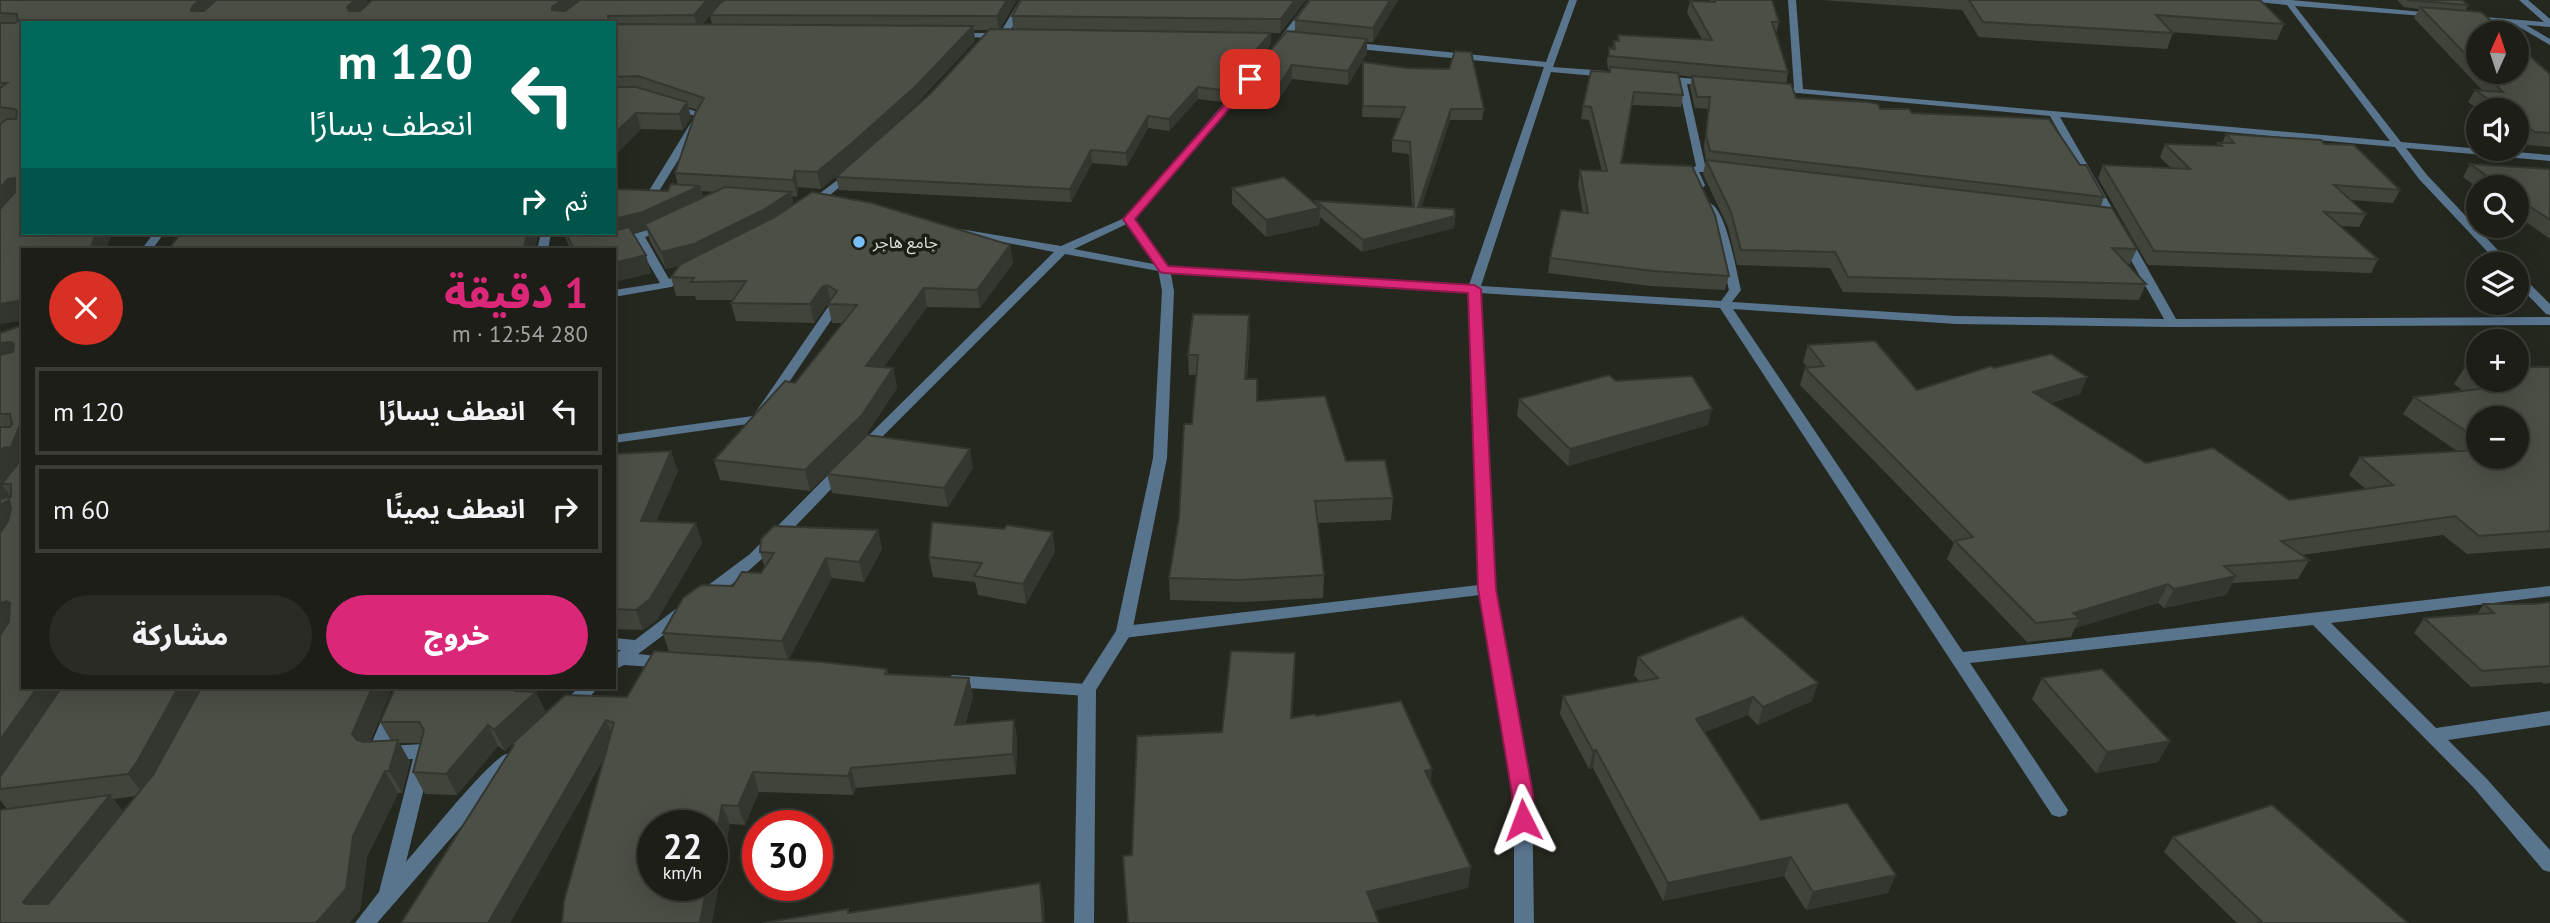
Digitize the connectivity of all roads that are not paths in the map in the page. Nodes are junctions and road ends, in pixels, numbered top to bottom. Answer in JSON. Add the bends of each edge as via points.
{"nodes":[{"id":1,"x":1024,"y":0,"type":"edge"},
{"id":2,"x":1313,"y":0,"type":"edge"},
{"id":3,"x":1573,"y":0,"type":"edge"},
{"id":4,"x":1792,"y":0,"type":"edge"},
{"id":5,"x":2258,"y":0,"type":"edge"},
{"id":6,"x":2523,"y":0,"type":"edge"},
{"id":7,"x":2288,"y":1,"type":"edge"},
{"id":8,"x":2448,"y":16,"type":"edge"},
{"id":9,"x":2461,"y":17,"type":"edge"},
{"id":10,"x":2503,"y":21,"type":"edge"},
{"id":11,"x":2529,"y":23,"type":"edge"},
{"id":12,"x":2550,"y":24,"type":"edge"},
{"id":13,"x":2529,"y":30,"type":"edge"},
{"id":14,"x":948,"y":35,"type":"edge"},
{"id":15,"x":988,"y":35,"type":"junction"},
{"id":16,"x":1003,"y":36,"type":"junction"},
{"id":17,"x":1016,"y":36,"type":"edge"},
{"id":18,"x":2550,"y":42,"type":"edge"},
{"id":19,"x":1337,"y":44,"type":"edge"},
{"id":20,"x":980,"y":45,"type":"edge"},
{"id":21,"x":1548,"y":67,"type":"junction"},
{"id":22,"x":1615,"y":75,"type":"edge"},
{"id":23,"x":1655,"y":79,"type":"edge"},
{"id":24,"x":1682,"y":81,"type":"junction"},
{"id":25,"x":1721,"y":84,"type":"edge"},
{"id":26,"x":1760,"y":88,"type":"edge"},
{"id":27,"x":1800,"y":91,"type":"junction"},
{"id":28,"x":666,"y":104,"type":"edge"},
{"id":29,"x":2053,"y":113,"type":"junction"},
{"id":30,"x":2397,"y":144,"type":"junction"},
{"id":31,"x":2550,"y":158,"type":"edge"},
{"id":32,"x":859,"y":166,"type":"edge"},
{"id":33,"x":1701,"y":168,"type":"junction"},
{"id":34,"x":1729,"y":171,"type":"edge"},
{"id":35,"x":652,"y":195,"type":"edge"},
{"id":36,"x":827,"y":206,"type":"edge"},
{"id":37,"x":2098,"y":215,"type":"edge"},
{"id":38,"x":2112,"y":217,"type":"junction"},
{"id":39,"x":1129,"y":219,"type":"junction"},
{"id":40,"x":677,"y":222,"type":"edge"},
{"id":41,"x":944,"y":228,"type":"edge"},
{"id":42,"x":639,"y":237,"type":"junction"},
{"id":43,"x":597,"y":248,"type":"edge"},
{"id":44,"x":1062,"y":250,"type":"junction"},
{"id":45,"x":2494,"y":252,"type":"edge"},
{"id":46,"x":703,"y":267,"type":"edge"},
{"id":47,"x":1164,"y":269,"type":"junction"},
{"id":48,"x":667,"y":285,"type":"junction"},
{"id":49,"x":1474,"y":289,"type":"junction"},
{"id":50,"x":2529,"y":289,"type":"edge"},
{"id":51,"x":616,"y":294,"type":"edge"},
{"id":52,"x":1724,"y":305,"type":"junction"},
{"id":53,"x":832,"y":310,"type":"edge"},
{"id":54,"x":2550,"y":311,"type":"edge"},
{"id":55,"x":2550,"y":321,"type":"edge"},
{"id":56,"x":2172,"y":323,"type":"junction"},
{"id":57,"x":616,"y":439,"type":"edge"},
{"id":58,"x":1487,"y":589,"type":"junction"},
{"id":59,"x":2550,"y":590,"type":"edge"},
{"id":60,"x":2317,"y":619,"type":"junction"},
{"id":61,"x":1124,"y":632,"type":"junction"},
{"id":62,"x":616,"y":655,"type":"edge"},
{"id":63,"x":1958,"y":657,"type":"junction"},
{"id":64,"x":689,"y":663,"type":"edge"},
{"id":65,"x":936,"y":680,"type":"edge"},
{"id":66,"x":403,"y":689,"type":"edge"},
{"id":67,"x":588,"y":689,"type":"edge"},
{"id":68,"x":1087,"y":690,"type":"junction"},
{"id":69,"x":2550,"y":718,"type":"edge"},
{"id":70,"x":549,"y":724,"type":"edge"},
{"id":71,"x":2433,"y":735,"type":"junction"},
{"id":72,"x":520,"y":751,"type":"edge"},
{"id":73,"x":2059,"y":810,"type":"dead end"},
{"id":74,"x":2550,"y":864,"type":"edge"},
{"id":75,"x":388,"y":896,"type":"junction"},
{"id":76,"x":365,"y":923,"type":"edge"},
{"id":77,"x":1084,"y":923,"type":"edge"},
{"id":78,"x":1524,"y":923,"type":"edge"}],
"edges":[{"from":1,"to":16,"type":"street"},
{"from":2,"to":39,"type":"street","via":[[1284,40]]},
{"from":3,"to":21,"type":"street"},
{"from":4,"to":27,"type":"street"},
{"from":5,"to":7,"type":"street"},
{"from":6,"to":12,"type":"street"},
{"from":7,"to":8,"type":"street"},
{"from":7,"to":30,"type":"street"},
{"from":9,"to":10,"type":"street"},
{"from":11,"to":12,"type":"street"},
{"from":13,"to":18,"type":"street"},
{"from":14,"to":15,"type":"street"},
{"from":15,"to":16,"type":"street"},
{"from":15,"to":20,"type":"street"},
{"from":16,"to":17,"type":"street"},
{"from":19,"to":21,"type":"street"},
{"from":21,"to":22,"type":"street"},
{"from":21,"to":49,"type":"street"},
{"from":23,"to":24,"type":"street"},
{"from":24,"to":25,"type":"street"},
{"from":24,"to":33,"type":"street"},
{"from":26,"to":27,"type":"street"},
{"from":27,"to":29,"type":"street"},
{"from":28,"to":35,"type":"street","via":[[701,115]]},
{"from":29,"to":30,"type":"street"},
{"from":29,"to":38,"type":"street"},
{"from":30,"to":31,"type":"street"},
{"from":30,"to":45,"type":"street"},
{"from":32,"to":36,"type":"street","via":[[806,205]]},
{"from":33,"to":34,"type":"street"},
{"from":33,"to":52,"type":"street","via":[[1693,170],[1720,229],[1735,290]]},
{"from":37,"to":38,"type":"street"},
{"from":38,"to":56,"type":"street"},
{"from":39,"to":44,"type":"street"},
{"from":39,"to":47,"type":"street"},
{"from":40,"to":42,"type":"street"},
{"from":41,"to":44,"type":"street"},
{"from":42,"to":43,"type":"street"},
{"from":42,"to":48,"type":"street"},
{"from":44,"to":47,"type":"street"},
{"from":44,"to":62,"type":"street","via":[[755,558],[637,646]]},
{"from":46,"to":48,"type":"street"},
{"from":47,"to":49,"type":"street"},
{"from":47,"to":61,"type":"street","via":[[1168,291],[1160,458]]},
{"from":48,"to":51,"type":"street"},
{"from":49,"to":52,"type":"street"},
{"from":49,"to":58,"type":"street"},
{"from":50,"to":54,"type":"street"},
{"from":52,"to":56,"type":"street","via":[[1955,320]]},
{"from":52,"to":63,"type":"street"},
{"from":53,"to":57,"type":"street","via":[[757,419]]},
{"from":55,"to":56,"type":"street"},
{"from":58,"to":61,"type":"street"},
{"from":58,"to":78,"type":"street","via":[[1523,794]]},
{"from":59,"to":60,"type":"street"},
{"from":60,"to":63,"type":"street"},
{"from":60,"to":71,"type":"street"},
{"from":61,"to":68,"type":"street"},
{"from":62,"to":64,"type":"street"},
{"from":63,"to":73,"type":"street"},
{"from":65,"to":68,"type":"street"},
{"from":66,"to":75,"type":"street","via":[[376,754],[424,751]]},
{"from":67,"to":70,"type":"street"},
{"from":68,"to":77,"type":"street"},
{"from":69,"to":71,"type":"street"},
{"from":71,"to":74,"type":"street"},
{"from":72,"to":75,"type":"street"},
{"from":75,"to":76,"type":"street"}]}
